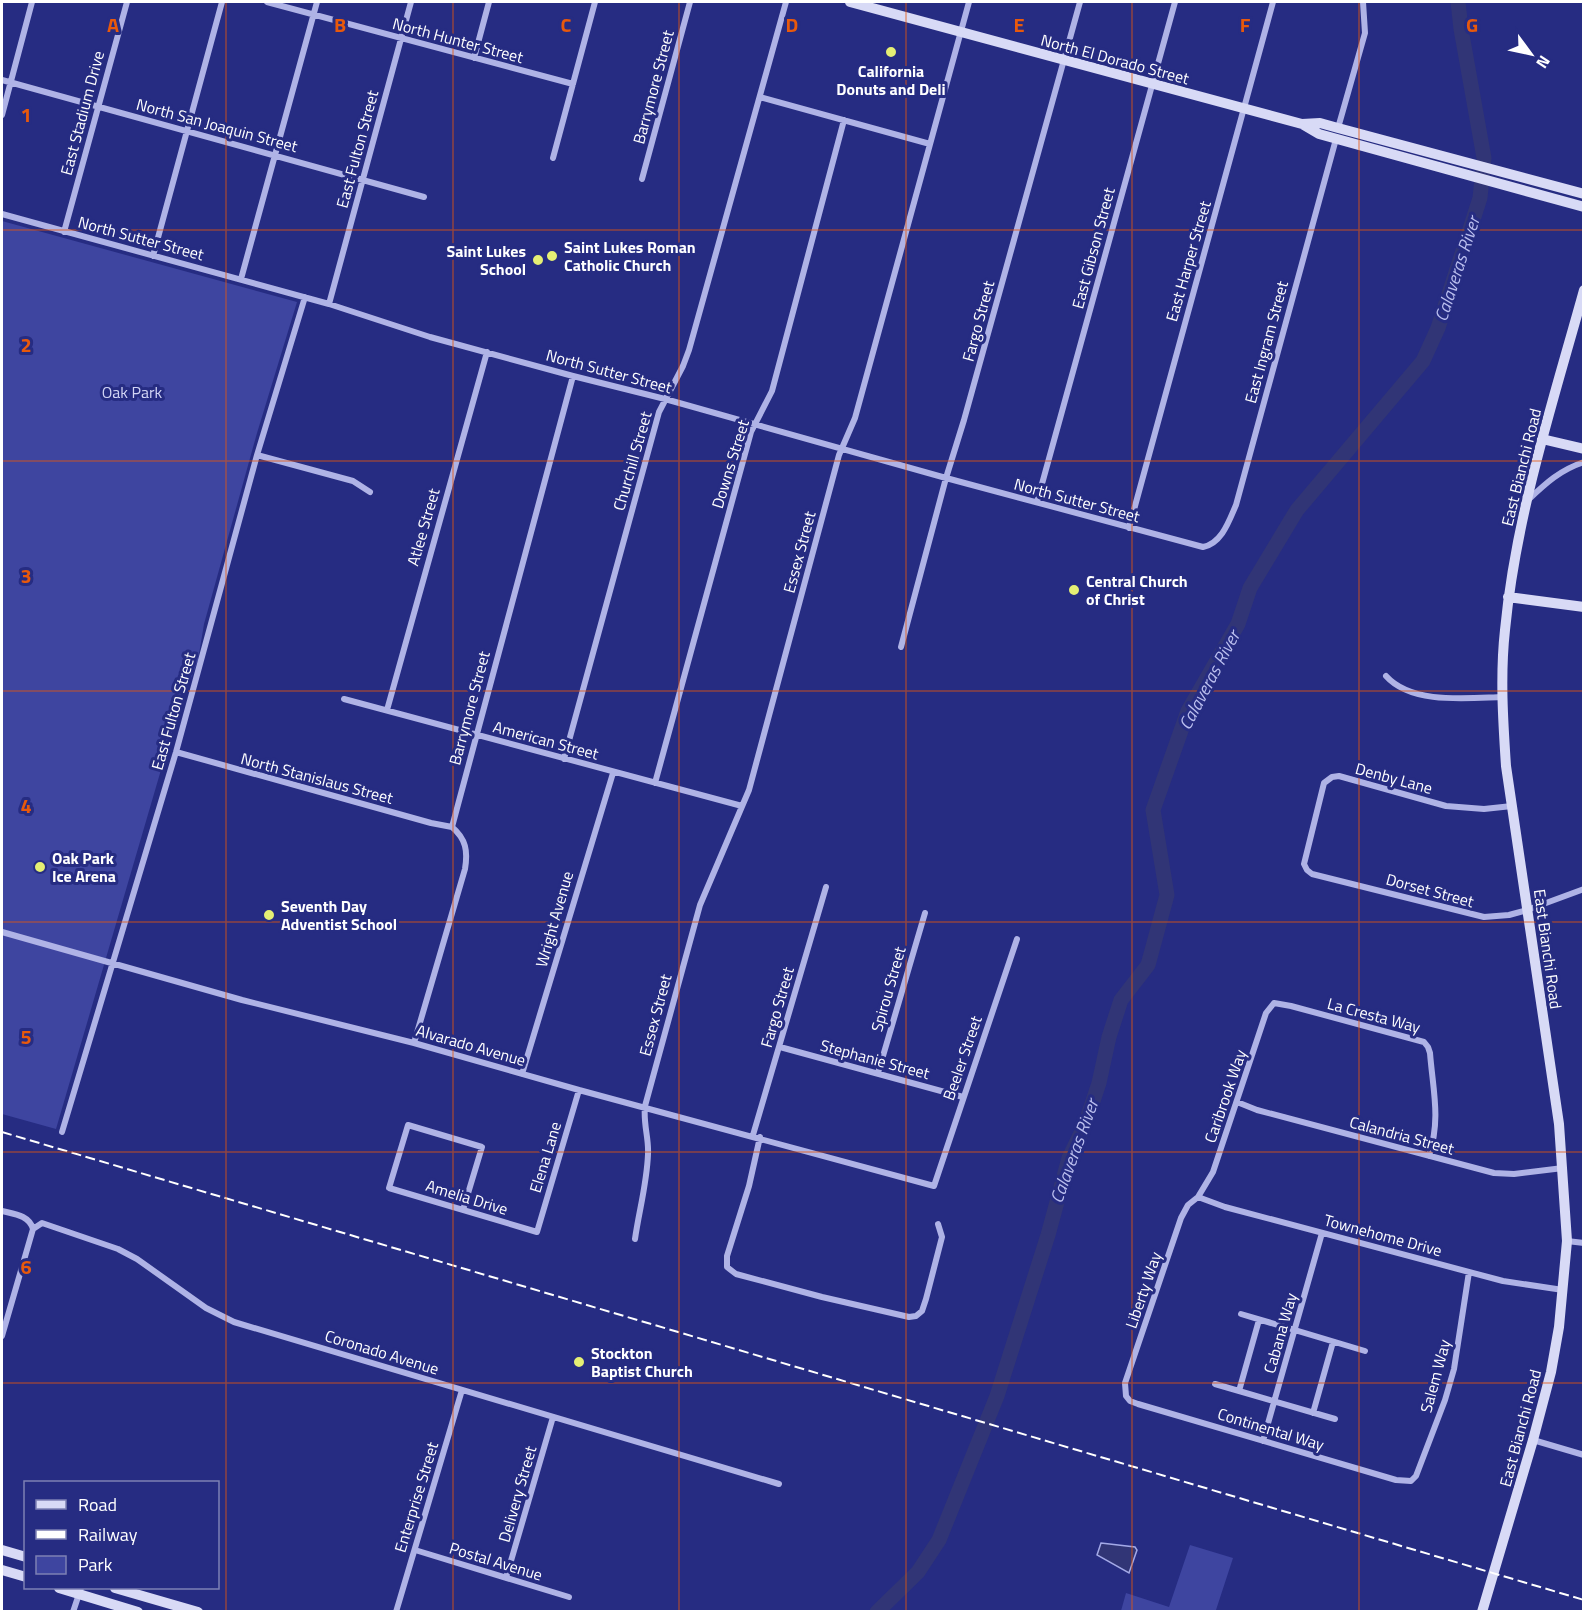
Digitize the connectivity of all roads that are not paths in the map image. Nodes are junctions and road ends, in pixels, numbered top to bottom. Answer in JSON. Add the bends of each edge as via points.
{"nodes":[{"id":1,"x":32,"y":2,"type":"edge"},
{"id":2,"x":127,"y":2,"type":"edge"},
{"id":3,"x":222,"y":2,"type":"edge"},
{"id":4,"x":267,"y":2,"type":"edge"},
{"id":5,"x":317,"y":2,"type":"edge"},
{"id":6,"x":411,"y":2,"type":"edge"},
{"id":7,"x":489,"y":2,"type":"edge"},
{"id":8,"x":595,"y":2,"type":"edge"},
{"id":9,"x":690,"y":2,"type":"edge"},
{"id":10,"x":786,"y":2,"type":"edge"},
{"id":11,"x":850,"y":2,"type":"edge"},
{"id":12,"x":969,"y":2,"type":"edge"},
{"id":13,"x":1080,"y":2,"type":"edge"},
{"id":14,"x":1175,"y":2,"type":"edge"},
{"id":15,"x":1273,"y":2,"type":"edge"},
{"id":16,"x":1363,"y":2,"type":"edge"},
{"id":17,"x":313,"y":14,"type":"junction"},
{"id":18,"x":961,"y":32,"type":"junction"},
{"id":19,"x":400,"y":38,"type":"junction"},
{"id":20,"x":474,"y":58,"type":"junction"},
{"id":21,"x":1064,"y":60,"type":"junction"},
{"id":22,"x":2,"y":80,"type":"edge"},
{"id":23,"x":10,"y":83,"type":"junction"},
{"id":24,"x":573,"y":84,"type":"junction"},
{"id":25,"x":1152,"y":85,"type":"junction"},
{"id":26,"x":759,"y":97,"type":"junction"},
{"id":27,"x":98,"y":107,"type":"junction"},
{"id":28,"x":1244,"y":109,"type":"junction"},
{"id":29,"x":2,"y":115,"type":"edge"},
{"id":30,"x":844,"y":120,"type":"junction"},
{"id":31,"x":187,"y":131,"type":"junction"},
{"id":32,"x":1337,"y":133,"type":"junction"},
{"id":33,"x":930,"y":144,"type":"junction"},
{"id":34,"x":274,"y":155,"type":"junction"},
{"id":35,"x":553,"y":158,"type":"dead end"},
{"id":36,"x":364,"y":179,"type":"junction"},
{"id":37,"x":642,"y":179,"type":"dead end"},
{"id":38,"x":1578,"y":193,"type":"edge"},
{"id":39,"x":424,"y":196,"type":"dead end"},
{"id":40,"x":1584,"y":207,"type":"edge"},
{"id":41,"x":2,"y":214,"type":"edge"},
{"id":42,"x":64,"y":232,"type":"junction"},
{"id":43,"x":153,"y":256,"type":"junction"},
{"id":44,"x":241,"y":279,"type":"junction"},
{"id":45,"x":1584,"y":290,"type":"edge"},
{"id":46,"x":305,"y":297,"type":"junction"},
{"id":47,"x":329,"y":304,"type":"junction"},
{"id":48,"x":487,"y":352,"type":"junction"},
{"id":49,"x":573,"y":376,"type":"junction"},
{"id":50,"x":665,"y":399,"type":"junction"},
{"id":51,"x":755,"y":424,"type":"junction"},
{"id":52,"x":1542,"y":439,"type":"junction"},
{"id":53,"x":842,"y":448,"type":"junction"},
{"id":54,"x":1584,"y":449,"type":"edge"},
{"id":55,"x":257,"y":455,"type":"junction"},
{"id":56,"x":1584,"y":462,"type":"edge"},
{"id":57,"x":946,"y":478,"type":"junction"},
{"id":58,"x":369,"y":492,"type":"dead end"},
{"id":59,"x":1037,"y":502,"type":"junction"},
{"id":60,"x":1526,"y":503,"type":"junction"},
{"id":61,"x":1128,"y":528,"type":"junction"},
{"id":62,"x":1210,"y":546,"type":"joint"},
{"id":63,"x":1508,"y":597,"type":"junction"},
{"id":64,"x":1584,"y":607,"type":"edge"},
{"id":65,"x":902,"y":646,"type":"dead end"},
{"id":66,"x":1386,"y":676,"type":"dead end"},
{"id":67,"x":1503,"y":697,"type":"junction"},
{"id":68,"x":344,"y":699,"type":"dead end"},
{"id":69,"x":387,"y":710,"type":"junction"},
{"id":70,"x":476,"y":735,"type":"junction"},
{"id":71,"x":176,"y":753,"type":"junction"},
{"id":72,"x":564,"y":759,"type":"junction"},
{"id":73,"x":613,"y":773,"type":"junction"},
{"id":74,"x":655,"y":783,"type":"junction"},
{"id":75,"x":742,"y":806,"type":"junction"},
{"id":76,"x":1512,"y":806,"type":"junction"},
{"id":77,"x":452,"y":827,"type":"junction"},
{"id":78,"x":1305,"y":868,"type":"joint"},
{"id":79,"x":826,"y":887,"type":"dead end"},
{"id":80,"x":1584,"y":889,"type":"edge"},
{"id":81,"x":1527,"y":910,"type":"junction"},
{"id":82,"x":925,"y":913,"type":"dead end"},
{"id":83,"x":2,"y":932,"type":"edge"},
{"id":84,"x":1017,"y":939,"type":"dead end"},
{"id":85,"x":112,"y":962,"type":"junction"},
{"id":86,"x":1274,"y":1003,"type":"joint"},
{"id":87,"x":414,"y":1043,"type":"junction"},
{"id":88,"x":780,"y":1047,"type":"junction"},
{"id":89,"x":878,"y":1073,"type":"junction"},
{"id":90,"x":522,"y":1074,"type":"junction"},
{"id":91,"x":579,"y":1090,"type":"junction"},
{"id":92,"x":963,"y":1097,"type":"junction"},
{"id":93,"x":1237,"y":1102,"type":"junction"},
{"id":94,"x":645,"y":1106,"type":"junction"},
{"id":95,"x":62,"y":1132,"type":"dead end"},
{"id":96,"x":756,"y":1136,"type":"junction"},
{"id":97,"x":1428,"y":1156,"type":"junction"},
{"id":98,"x":1563,"y":1168,"type":"junction"},
{"id":99,"x":934,"y":1186,"type":"joint"},
{"id":100,"x":1198,"y":1197,"type":"junction"},
{"id":101,"x":2,"y":1210,"type":"edge"},
{"id":102,"x":463,"y":1210,"type":"junction"},
{"id":103,"x":938,"y":1224,"type":"dead end"},
{"id":104,"x":33,"y":1229,"type":"junction"},
{"id":105,"x":537,"y":1232,"type":"joint"},
{"id":106,"x":1322,"y":1233,"type":"junction"},
{"id":107,"x":635,"y":1239,"type":"dead end"},
{"id":108,"x":1567,"y":1241,"type":"junction"},
{"id":109,"x":1584,"y":1243,"type":"edge"},
{"id":110,"x":1469,"y":1272,"type":"junction"},
{"id":111,"x":1563,"y":1290,"type":"junction"},
{"id":112,"x":1241,"y":1314,"type":"dead end"},
{"id":113,"x":1259,"y":1320,"type":"junction"},
{"id":114,"x":3,"y":1326,"type":"edge"},
{"id":115,"x":1295,"y":1331,"type":"junction"},
{"id":116,"x":2,"y":1336,"type":"edge"},
{"id":117,"x":1333,"y":1342,"type":"junction"},
{"id":118,"x":1365,"y":1351,"type":"dead end"},
{"id":119,"x":1215,"y":1384,"type":"dead end"},
{"id":120,"x":462,"y":1390,"type":"junction"},
{"id":121,"x":1239,"y":1391,"type":"junction"},
{"id":122,"x":1126,"y":1396,"type":"joint"},
{"id":123,"x":1275,"y":1401,"type":"junction"},
{"id":124,"x":1313,"y":1413,"type":"junction"},
{"id":125,"x":553,"y":1417,"type":"junction"},
{"id":126,"x":1335,"y":1419,"type":"dead end"},
{"id":127,"x":1533,"y":1440,"type":"junction"},
{"id":128,"x":1263,"y":1441,"type":"junction"},
{"id":129,"x":1584,"y":1455,"type":"edge"},
{"id":130,"x":1411,"y":1481,"type":"joint"},
{"id":131,"x":779,"y":1484,"type":"dead end"},
{"id":132,"x":2,"y":1550,"type":"edge"},
{"id":133,"x":415,"y":1550,"type":"junction"},
{"id":134,"x":24,"y":1556,"type":"edge"},
{"id":135,"x":2,"y":1570,"type":"edge"},
{"id":136,"x":24,"y":1576,"type":"edge"},
{"id":137,"x":506,"y":1578,"type":"junction"},
{"id":138,"x":122,"y":1589,"type":"edge"},
{"id":139,"x":80,"y":1590,"type":"edge"},
{"id":140,"x":569,"y":1597,"type":"dead end"},
{"id":141,"x":73,"y":1611,"type":"edge"},
{"id":142,"x":138,"y":1611,"type":"edge"},
{"id":143,"x":198,"y":1611,"type":"edge"},
{"id":144,"x":396,"y":1611,"type":"edge"},
{"id":145,"x":1482,"y":1611,"type":"edge"}],
"edges":[{"from":1,"to":23,"type":"street"},
{"from":2,"to":27,"type":"street","name":"East Stadium Drive"},
{"from":3,"to":31,"type":"street"},
{"from":4,"to":17,"type":"street","name":"North Hunter Street"},
{"from":5,"to":17,"type":"street"},
{"from":6,"to":19,"type":"street","name":"East Fulton Street"},
{"from":7,"to":20,"type":"street"},
{"from":8,"to":24,"type":"street"},
{"from":9,"to":37,"type":"street","name":"Barrymore Street"},
{"from":10,"to":26,"type":"street","name":"Churchill Street"},
{"from":11,"to":18,"type":"street","name":"North El Dorado Street"},
{"from":12,"to":18,"type":"street","name":"Essex Street"},
{"from":13,"to":21,"type":"street","name":"Fargo Street"},
{"from":14,"to":25,"type":"street","name":"East Gibson Street"},
{"from":15,"to":28,"type":"street","name":"East Harper Street"},
{"from":16,"to":32,"type":"street","name":"East Ingram Street","via":[[1365,33]]},
{"from":17,"to":19,"type":"street","name":"North Hunter Street"},
{"from":17,"to":34,"type":"street"},
{"from":18,"to":21,"type":"street","name":"North El Dorado Street"},
{"from":18,"to":33,"type":"street","name":"Essex Street"},
{"from":19,"to":20,"type":"street","name":"North Hunter Street"},
{"from":19,"to":36,"type":"street","name":"East Fulton Street"},
{"from":20,"to":24,"type":"street","name":"North Hunter Street"},
{"from":21,"to":25,"type":"street","name":"North El Dorado Street"},
{"from":21,"to":57,"type":"street","name":"Fargo Street"},
{"from":22,"to":23,"type":"street","name":"North San Joaquin Street"},
{"from":23,"to":27,"type":"street","name":"North San Joaquin Street"},
{"from":23,"to":29,"type":"street"},
{"from":24,"to":35,"type":"street"},
{"from":25,"to":28,"type":"street","name":"North El Dorado Street"},
{"from":25,"to":59,"type":"street","name":"East Gibson Street"},
{"from":26,"to":30,"type":"street"},
{"from":26,"to":50,"type":"street","name":"Churchill Street","via":[[689,350]]},
{"from":27,"to":31,"type":"street","name":"North San Joaquin Street"},
{"from":27,"to":42,"type":"street","name":"East Stadium Drive"},
{"from":28,"to":32,"type":"street","name":"North El Dorado Street","via":[[1302,124],[1318,134]]},
{"from":28,"to":61,"type":"street","name":"East Harper Street"},
{"from":30,"to":33,"type":"street"},
{"from":30,"to":51,"type":"street","name":"Downs Street","via":[[772,391]]},
{"from":31,"to":34,"type":"street","name":"North San Joaquin Street"},
{"from":31,"to":43,"type":"street"},
{"from":32,"to":38,"type":"street","name":"North El Dorado Street","via":[[1443,155]]},
{"from":32,"to":40,"type":"street","name":"North El Dorado Street","via":[[1440,167]]},
{"from":32,"to":62,"type":"street","name":"East Ingram Street","via":[[1236,505],[1220,537]]},
{"from":33,"to":53,"type":"street","name":"Essex Street","via":[[855,418]]},
{"from":34,"to":36,"type":"street","name":"North San Joaquin Street"},
{"from":34,"to":44,"type":"street"},
{"from":36,"to":39,"type":"street","name":"North San Joaquin Street"},
{"from":36,"to":47,"type":"street","name":"East Fulton Street"},
{"from":41,"to":42,"type":"street","name":"North Sutter Street"},
{"from":42,"to":43,"type":"street","name":"North Sutter Street"},
{"from":43,"to":44,"type":"street","name":"North Sutter Street"},
{"from":44,"to":46,"type":"street","name":"North Sutter Street"},
{"from":45,"to":52,"type":"street","name":"East Bianchi Road"},
{"from":46,"to":47,"type":"street","name":"North Sutter Street"},
{"from":46,"to":55,"type":"street","name":"East Fulton Street"},
{"from":47,"to":48,"type":"street","name":"North Sutter Street"},
{"from":48,"to":49,"type":"street","name":"North Sutter Street"},
{"from":48,"to":69,"type":"street","name":"Atlee Street"},
{"from":49,"to":50,"type":"street","name":"North Sutter Street"},
{"from":49,"to":70,"type":"street","name":"Barrymore Street"},
{"from":50,"to":51,"type":"street","name":"North Sutter Street"},
{"from":50,"to":72,"type":"street","name":"Churchill Street"},
{"from":51,"to":53,"type":"street","name":"North Sutter Street"},
{"from":51,"to":74,"type":"street","name":"Downs Street"},
{"from":52,"to":54,"type":"street"},
{"from":52,"to":60,"type":"street","name":"East Bianchi Road"},
{"from":53,"to":57,"type":"street","name":"North Sutter Street"},
{"from":53,"to":75,"type":"street","name":"Essex Street"},
{"from":55,"to":58,"type":"street","via":[[352,481]]},
{"from":55,"to":71,"type":"street","name":"East Fulton Street"},
{"from":56,"to":60,"type":"street","via":[[1557,475]]},
{"from":57,"to":59,"type":"street","name":"North Sutter Street"},
{"from":57,"to":65,"type":"street","name":"Fargo Street"},
{"from":59,"to":61,"type":"street","name":"North Sutter Street"},
{"from":60,"to":63,"type":"street","name":"East Bianchi Road"},
{"from":61,"to":62,"type":"street","name":"North Sutter Street","via":[[1196,546]]},
{"from":63,"to":64,"type":"street"},
{"from":63,"to":67,"type":"street","name":"East Bianchi Road"},
{"from":66,"to":67,"type":"street","via":[[1410,691],[1436,697]]},
{"from":67,"to":76,"type":"street","name":"East Bianchi Road"},
{"from":68,"to":69,"type":"street","name":"American Street"},
{"from":69,"to":70,"type":"street","name":"American Street"},
{"from":70,"to":72,"type":"street","name":"American Street"},
{"from":70,"to":77,"type":"street","name":"Barrymore Street"},
{"from":71,"to":77,"type":"street","name":"North Stanislaus Street"},
{"from":71,"to":85,"type":"street","name":"East Fulton Street"},
{"from":72,"to":73,"type":"street","name":"American Street"},
{"from":73,"to":74,"type":"street","name":"American Street"},
{"from":73,"to":90,"type":"street","name":"Wright Avenue"},
{"from":74,"to":75,"type":"street","name":"American Street"},
{"from":75,"to":94,"type":"street","name":"Essex Street","via":[[700,905]]},
{"from":76,"to":78,"type":"street","name":"Denby Lane","via":[[1446,806],[1332,777],[1324,783]]},
{"from":76,"to":81,"type":"street","name":"East Bianchi Road"},
{"from":77,"to":87,"type":"street","via":[[463,837],[465,869]]},
{"from":78,"to":81,"type":"street","name":"Dorset Street","via":[[1312,874],[1478,916]]},
{"from":79,"to":88,"type":"street","name":"Fargo Street"},
{"from":80,"to":81,"type":"street","name":"Dorset Street"},
{"from":81,"to":98,"type":"street","name":"East Bianchi Road"},
{"from":82,"to":89,"type":"street","name":"Spirou Street"},
{"from":83,"to":85,"type":"street","name":"Alvarado Avenue"},
{"from":84,"to":92,"type":"street","name":"Beeler Street"},
{"from":85,"to":87,"type":"street","name":"Alvarado Avenue"},
{"from":85,"to":95,"type":"street","name":"East Fulton Street"},
{"from":86,"to":93,"type":"street","name":"Caribrook Way","via":[[1266,1013]]},
{"from":86,"to":97,"type":"street","name":"La Cresta Way","via":[[1424,1042],[1430,1053],[1437,1116]]},
{"from":87,"to":90,"type":"street","name":"Alvarado Avenue"},
{"from":88,"to":89,"type":"street","name":"Stephanie Street"},
{"from":88,"to":96,"type":"street","name":"Fargo Street"},
{"from":89,"to":92,"type":"street","name":"Stephanie Street"},
{"from":90,"to":91,"type":"street","name":"Alvarado Avenue"},
{"from":91,"to":94,"type":"street","name":"Alvarado Avenue"},
{"from":91,"to":105,"type":"street","name":"Elena Lane"},
{"from":92,"to":99,"type":"street","name":"Beeler Street"},
{"from":93,"to":97,"type":"street","name":"Calandria Street"},
{"from":93,"to":100,"type":"street","name":"Caribrook Way","via":[[1213,1172]]},
{"from":94,"to":96,"type":"street","name":"Alvarado Avenue"},
{"from":94,"to":107,"type":"street","name":"Essex Street","via":[[648,1151]]},
{"from":96,"to":99,"type":"street","name":"Alvarado Avenue"},
{"from":96,"to":103,"type":"street","name":"Fargo Street","via":[[749,1186],[728,1257],[727,1268],[736,1274],[916,1316],[926,1299],[942,1237]]},
{"from":97,"to":98,"type":"street","name":"Calandria Street","via":[[1494,1173]]},
{"from":98,"to":108,"type":"street","name":"East Bianchi Road"},
{"from":100,"to":106,"type":"street","name":"Townehome Drive"},
{"from":100,"to":122,"type":"street","name":"Liberty Way","via":[[1181,1218],[1125,1383]]},
{"from":101,"to":104,"type":"street","via":[[26,1218]]},
{"from":102,"to":102,"type":"street","name":"Amelia Drive","via":[[389,1188],[408,1125],[482,1147]]},
{"from":102,"to":105,"type":"street","name":"Amelia Drive"},
{"from":104,"to":114,"type":"street"},
{"from":104,"to":120,"type":"street","name":"Coronado Avenue","via":[[42,1223],[118,1248],[206,1308],[234,1322]]},
{"from":106,"to":110,"type":"street","name":"Townehome Drive"},
{"from":106,"to":115,"type":"street","name":"Cabana Way"},
{"from":108,"to":109,"type":"street"},
{"from":108,"to":111,"type":"street","name":"East Bianchi Road"},
{"from":110,"to":111,"type":"street","name":"Townehome Drive","via":[[1519,1285]]},
{"from":110,"to":130,"type":"street","name":"Salem Way","via":[[1445,1400]]},
{"from":111,"to":127,"type":"street","name":"East Bianchi Road","via":[[1551,1372]]},
{"from":112,"to":113,"type":"street"},
{"from":113,"to":115,"type":"street"},
{"from":113,"to":121,"type":"street"},
{"from":114,"to":116,"type":"street"},
{"from":115,"to":117,"type":"street"},
{"from":115,"to":123,"type":"street","name":"Cabana Way"},
{"from":117,"to":118,"type":"street"},
{"from":117,"to":124,"type":"street"},
{"from":119,"to":121,"type":"street"},
{"from":120,"to":125,"type":"street","name":"Coronado Avenue"},
{"from":120,"to":133,"type":"street","name":"Enterprise Street"},
{"from":121,"to":123,"type":"street"},
{"from":122,"to":128,"type":"street","name":"Continental Way","via":[[1138,1404]]},
{"from":123,"to":124,"type":"street"},
{"from":123,"to":128,"type":"street","name":"Cabana Way"},
{"from":124,"to":126,"type":"street"},
{"from":125,"to":131,"type":"street","name":"Coronado Avenue"},
{"from":125,"to":137,"type":"street","name":"Delivery Street"},
{"from":127,"to":129,"type":"street"},
{"from":127,"to":145,"type":"street","name":"East Bianchi Road"},
{"from":128,"to":130,"type":"street","name":"Continental Way"},
{"from":132,"to":134,"type":"street"},
{"from":133,"to":137,"type":"street","name":"Postal Avenue"},
{"from":133,"to":144,"type":"street","name":"Enterprise Street"},
{"from":135,"to":136,"type":"street"},
{"from":137,"to":140,"type":"street","name":"Postal Avenue"},
{"from":138,"to":143,"type":"street"},
{"from":139,"to":141,"type":"street"},
{"from":139,"to":142,"type":"street"}]}
